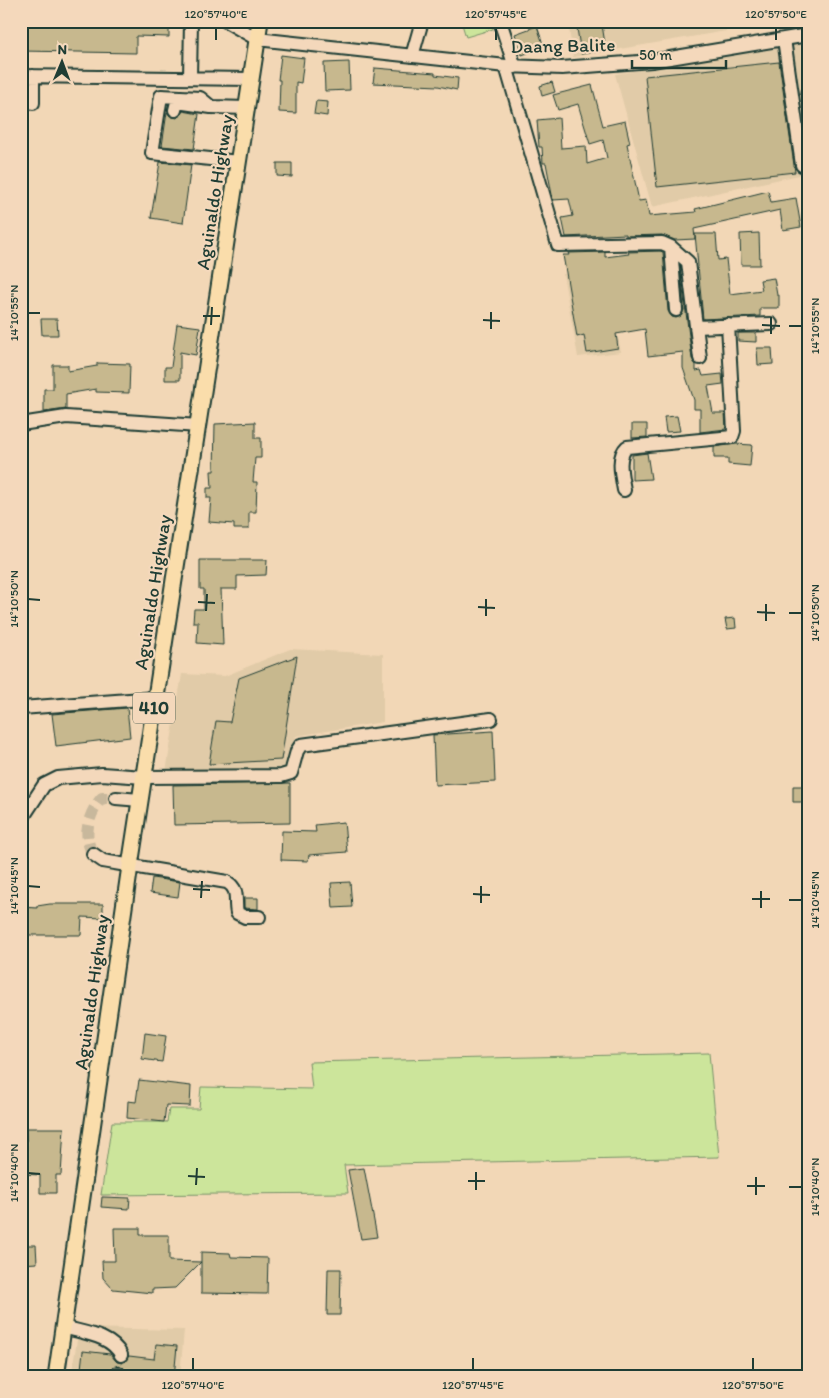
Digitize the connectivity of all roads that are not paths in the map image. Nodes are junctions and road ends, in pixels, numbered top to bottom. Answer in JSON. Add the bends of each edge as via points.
{"nodes":[{"id":1,"x":191,"y":21,"type":"edge"},
{"id":2,"x":226,"y":21,"type":"edge"},
{"id":3,"x":260,"y":21,"type":"edge"},
{"id":4,"x":422,"y":21,"type":"edge"},
{"id":5,"x":500,"y":21,"type":"edge"},
{"id":6,"x":808,"y":35,"type":"edge"},
{"id":7,"x":257,"y":39,"type":"junction"},
{"id":8,"x":784,"y":39,"type":"junction"},
{"id":9,"x":412,"y":56,"type":"junction"},
{"id":10,"x":510,"y":66,"type":"junction"},
{"id":11,"x":25,"y":76,"type":"edge"},
{"id":12,"x":190,"y":78,"type":"junction"},
{"id":13,"x":251,"y":79,"type":"junction"},
{"id":14,"x":33,"y":104,"type":"dead end"},
{"id":15,"x":211,"y":107,"type":"junction"},
{"id":16,"x":247,"y":108,"type":"junction"},
{"id":17,"x":175,"y":110,"type":"dead end"},
{"id":18,"x":239,"y":162,"type":"junction"},
{"id":19,"x":802,"y":165,"type":"dead end"},
{"id":20,"x":670,"y":247,"type":"junction"},
{"id":21,"x":676,"y":310,"type":"dead end"},
{"id":22,"x":771,"y":324,"type":"dead end"},
{"id":23,"x":728,"y":325,"type":"junction"},
{"id":24,"x":696,"y":327,"type":"junction"},
{"id":25,"x":700,"y":358,"type":"dead end"},
{"id":26,"x":21,"y":424,"type":"edge"},
{"id":27,"x":199,"y":426,"type":"junction"},
{"id":28,"x":624,"y":490,"type":"dead end"},
{"id":29,"x":156,"y":698,"type":"junction"},
{"id":30,"x":21,"y":708,"type":"edge"},
{"id":31,"x":491,"y":719,"type":"dead end"},
{"id":32,"x":144,"y":777,"type":"junction"},
{"id":33,"x":116,"y":798,"type":"tunnel mouth"},
{"id":34,"x":140,"y":800,"type":"junction"},
{"id":35,"x":21,"y":820,"type":"edge"},
{"id":36,"x":92,"y":854,"type":"dead end"},
{"id":37,"x":130,"y":866,"type":"junction"},
{"id":38,"x":259,"y":917,"type":"dead end"},
{"id":39,"x":63,"y":1328,"type":"junction"},
{"id":40,"x":121,"y":1355,"type":"dead end"},
{"id":41,"x":56,"y":1377,"type":"edge"}],
"edges":[{"from":1,"to":12,"type":"street"},
{"from":2,"to":7,"type":"street"},
{"from":3,"to":7,"type":"main road","name":"Aguinaldo Highway","number":"410"},
{"from":4,"to":9,"type":"street"},
{"from":5,"to":10,"type":"street"},
{"from":6,"to":8,"type":"street","name":"Daang Balite"},
{"from":7,"to":9,"type":"street","name":"Daang Balite"},
{"from":7,"to":13,"type":"main road","name":"Aguinaldo Highway","number":"410"},
{"from":8,"to":10,"type":"street","name":"Daang Balite","via":[[652,61],[562,68]]},
{"from":8,"to":19,"type":"street"},
{"from":9,"to":10,"type":"street","name":"Daang Balite"},
{"from":10,"to":20,"type":"street","via":[[558,245],[662,243]]},
{"from":11,"to":12,"type":"street"},
{"from":11,"to":14,"type":"street"},
{"from":12,"to":13,"type":"street"},
{"from":13,"to":16,"type":"main road","name":"Aguinaldo Highway","number":"410"},
{"from":15,"to":16,"type":"street"},
{"from":15,"to":17,"type":"street","via":[[177,102]]},
{"from":15,"to":18,"type":"street","via":[[200,98],[161,96],[152,154]]},
{"from":16,"to":18,"type":"main road","name":"Aguinaldo Highway","number":"410"},
{"from":18,"to":27,"type":"main road","name":"Aguinaldo Highway","number":"410"},
{"from":20,"to":21,"type":"street"},
{"from":20,"to":24,"type":"street","via":[[688,262]]},
{"from":22,"to":23,"type":"street"},
{"from":23,"to":24,"type":"street"},
{"from":23,"to":28,"type":"street","via":[[734,422],[732,437],[626,447],[620,461]]},
{"from":24,"to":25,"type":"street"},
{"from":26,"to":27,"type":"street","via":[[66,418]]},
{"from":27,"to":29,"type":"main road","name":"Aguinaldo Highway","number":"410"},
{"from":29,"to":30,"type":"street"},
{"from":29,"to":32,"type":"main road","name":"Aguinaldo Highway","number":"410"},
{"from":31,"to":32,"type":"street","via":[[306,743],[297,751],[291,773],[281,776]]},
{"from":32,"to":34,"type":"main road","name":"Aguinaldo Highway","number":"410"},
{"from":32,"to":35,"type":"street","via":[[102,774],[58,778],[44,785]]},
{"from":33,"to":34,"type":"street"},
{"from":34,"to":37,"type":"main road","name":"Aguinaldo Highway","number":"410"},
{"from":36,"to":37,"type":"street","via":[[104,861]]},
{"from":37,"to":38,"type":"street","via":[[228,882],[237,892],[237,913],[245,917]]},
{"from":37,"to":39,"type":"main road","name":"Aguinaldo Highway","number":"410"},
{"from":39,"to":40,"type":"street","via":[[116,1345]]},
{"from":39,"to":41,"type":"main road","name":"Aguinaldo Highway","number":"410"}]}
